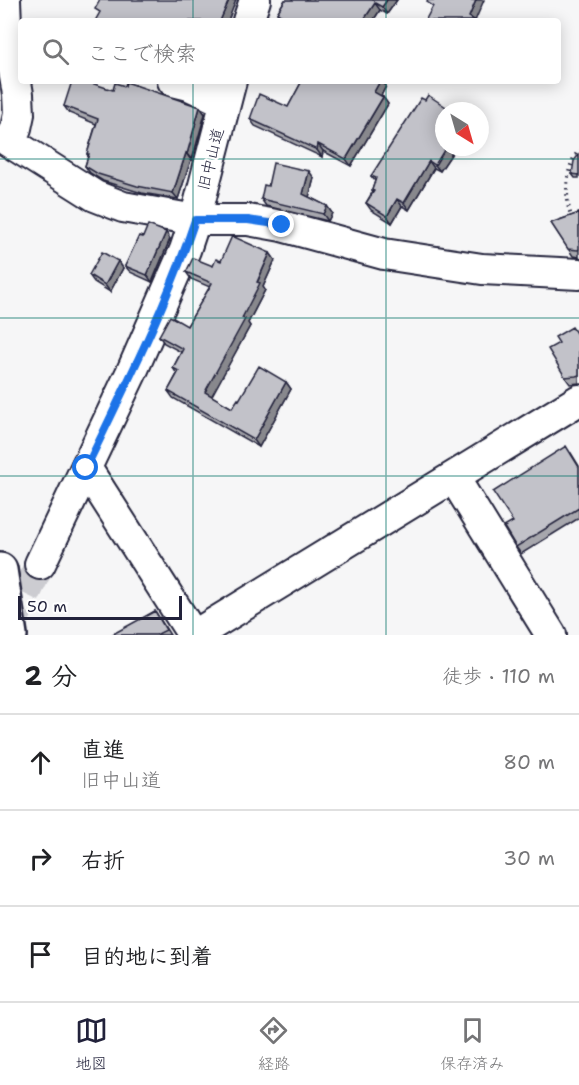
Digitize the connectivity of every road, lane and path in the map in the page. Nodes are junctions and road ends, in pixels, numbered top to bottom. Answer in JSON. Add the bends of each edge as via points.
{"nodes":[{"id":1,"x":5,"y":0,"type":"edge"},
{"id":2,"x":255,"y":0,"type":"edge"},
{"id":3,"x":249,"y":18,"type":"edge"},
{"id":4,"x":15,"y":36,"type":"edge"},
{"id":5,"x":183,"y":84,"type":"edge"},
{"id":6,"x":228,"y":92,"type":"edge"},
{"id":7,"x":4,"y":139,"type":"edge"},
{"id":8,"x":579,"y":150,"type":"edge"},
{"id":9,"x":195,"y":220,"type":"junction"},
{"id":10,"x":575,"y":223,"type":"edge"},
{"id":11,"x":579,"y":273,"type":"edge"},
{"id":12,"x":579,"y":400,"type":"edge"},
{"id":13,"x":86,"y":468,"type":"junction"},
{"id":14,"x":454,"y":478,"type":"junction"},
{"id":15,"x":40,"y":564,"type":"tunnel mouth"},
{"id":16,"x":0,"y":570,"type":"edge"},
{"id":17,"x":10,"y":635,"type":"edge"},
{"id":18,"x":194,"y":635,"type":"edge"},
{"id":19,"x":551,"y":635,"type":"edge"}],
"edges":[{"from":1,"to":4,"type":"street"},
{"from":2,"to":3,"type":"street"},
{"from":4,"to":7,"type":"street","via":[[19,114],[15,128]]},
{"from":5,"to":6,"type":"street"},
{"from":6,"to":9,"type":"street","name":"旧中山道"},
{"from":7,"to":9,"type":"street","via":[[95,196],[123,207]]},
{"from":8,"to":10,"type":"path","via":[[571,160],[567,199]]},
{"from":9,"to":11,"type":"street","via":[[248,220],[282,225],[384,254],[482,269]]},
{"from":9,"to":13,"type":"street","name":"旧中山道","via":[[133,369]]},
{"from":12,"to":14,"type":"street"},
{"from":13,"to":15,"type":"street","name":"旧中山道"},
{"from":13,"to":18,"type":"street"},
{"from":14,"to":18,"type":"street"},
{"from":14,"to":19,"type":"street"},
{"from":16,"to":17,"type":"highway"}]}
